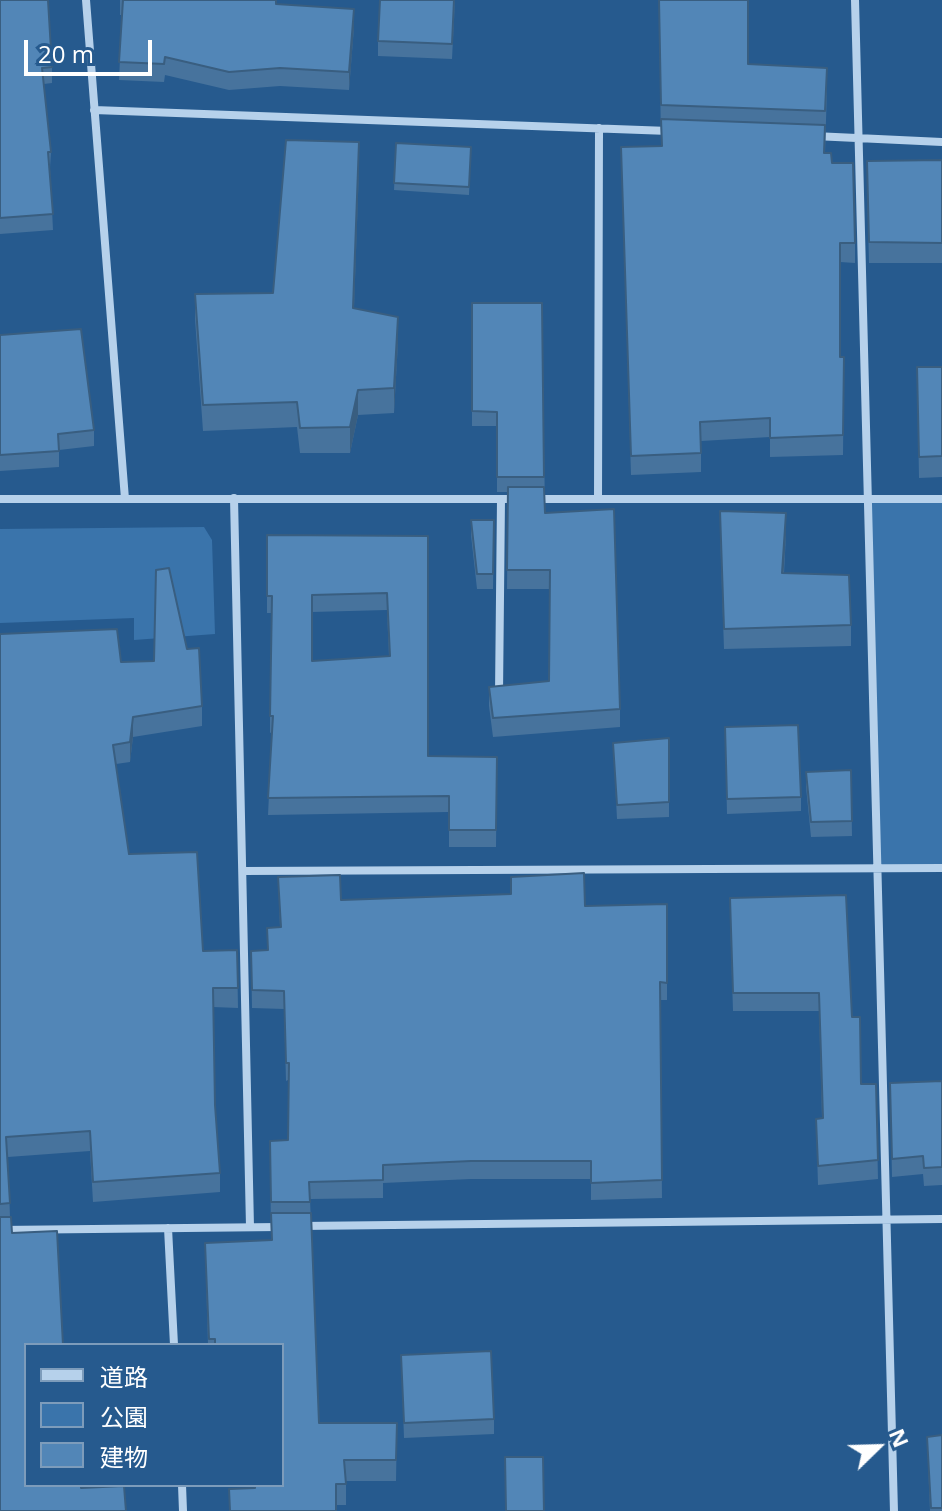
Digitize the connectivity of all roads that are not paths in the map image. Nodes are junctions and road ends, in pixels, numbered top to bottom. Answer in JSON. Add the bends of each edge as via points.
{"nodes":[{"id":1,"x":86,"y":0,"type":"edge"},
{"id":2,"x":855,"y":0,"type":"edge"},
{"id":3,"x":94,"y":110,"type":"junction"},
{"id":4,"x":599,"y":128,"type":"junction"},
{"id":5,"x":675,"y":131,"type":"edge"},
{"id":6,"x":797,"y":135,"type":"edge"},
{"id":7,"x":859,"y":138,"type":"junction"},
{"id":8,"x":942,"y":142,"type":"edge"},
{"id":9,"x":234,"y":498,"type":"junction"},
{"id":10,"x":0,"y":499,"type":"edge"},
{"id":11,"x":125,"y":499,"type":"junction"},
{"id":12,"x":501,"y":499,"type":"junction"},
{"id":13,"x":598,"y":499,"type":"junction"},
{"id":14,"x":868,"y":499,"type":"junction"},
{"id":15,"x":942,"y":499,"type":"edge"},
{"id":16,"x":499,"y":694,"type":"edge"},
{"id":17,"x":942,"y":868,"type":"edge"},
{"id":18,"x":878,"y":869,"type":"junction"},
{"id":19,"x":243,"y":871,"type":"junction"},
{"id":20,"x":942,"y":1219,"type":"edge"},
{"id":21,"x":887,"y":1220,"type":"junction"},
{"id":22,"x":298,"y":1226,"type":"edge"},
{"id":23,"x":250,"y":1227,"type":"junction"},
{"id":24,"x":282,"y":1227,"type":"edge"},
{"id":25,"x":168,"y":1228,"type":"junction"},
{"id":26,"x":0,"y":1230,"type":"edge"},
{"id":27,"x":174,"y":1343,"type":"edge"},
{"id":28,"x":182,"y":1487,"type":"edge"},
{"id":29,"x":183,"y":1511,"type":"edge"},
{"id":30,"x":894,"y":1511,"type":"edge"}],
"edges":[{"from":1,"to":3,"type":"street"},
{"from":2,"to":7,"type":"street"},
{"from":3,"to":4,"type":"street"},
{"from":3,"to":11,"type":"street"},
{"from":4,"to":5,"type":"street"},
{"from":4,"to":13,"type":"street"},
{"from":6,"to":7,"type":"street"},
{"from":7,"to":8,"type":"street"},
{"from":7,"to":14,"type":"street"},
{"from":9,"to":11,"type":"street"},
{"from":9,"to":12,"type":"street"},
{"from":9,"to":19,"type":"street"},
{"from":10,"to":11,"type":"street"},
{"from":12,"to":13,"type":"street"},
{"from":12,"to":16,"type":"street"},
{"from":13,"to":14,"type":"street"},
{"from":14,"to":15,"type":"street"},
{"from":14,"to":18,"type":"street"},
{"from":17,"to":18,"type":"street"},
{"from":18,"to":19,"type":"street"},
{"from":18,"to":21,"type":"street"},
{"from":19,"to":23,"type":"street"},
{"from":20,"to":21,"type":"street"},
{"from":21,"to":22,"type":"street"},
{"from":21,"to":30,"type":"street"},
{"from":23,"to":24,"type":"street"},
{"from":23,"to":25,"type":"street"},
{"from":25,"to":26,"type":"street"},
{"from":25,"to":27,"type":"street"},
{"from":28,"to":29,"type":"street"}]}
